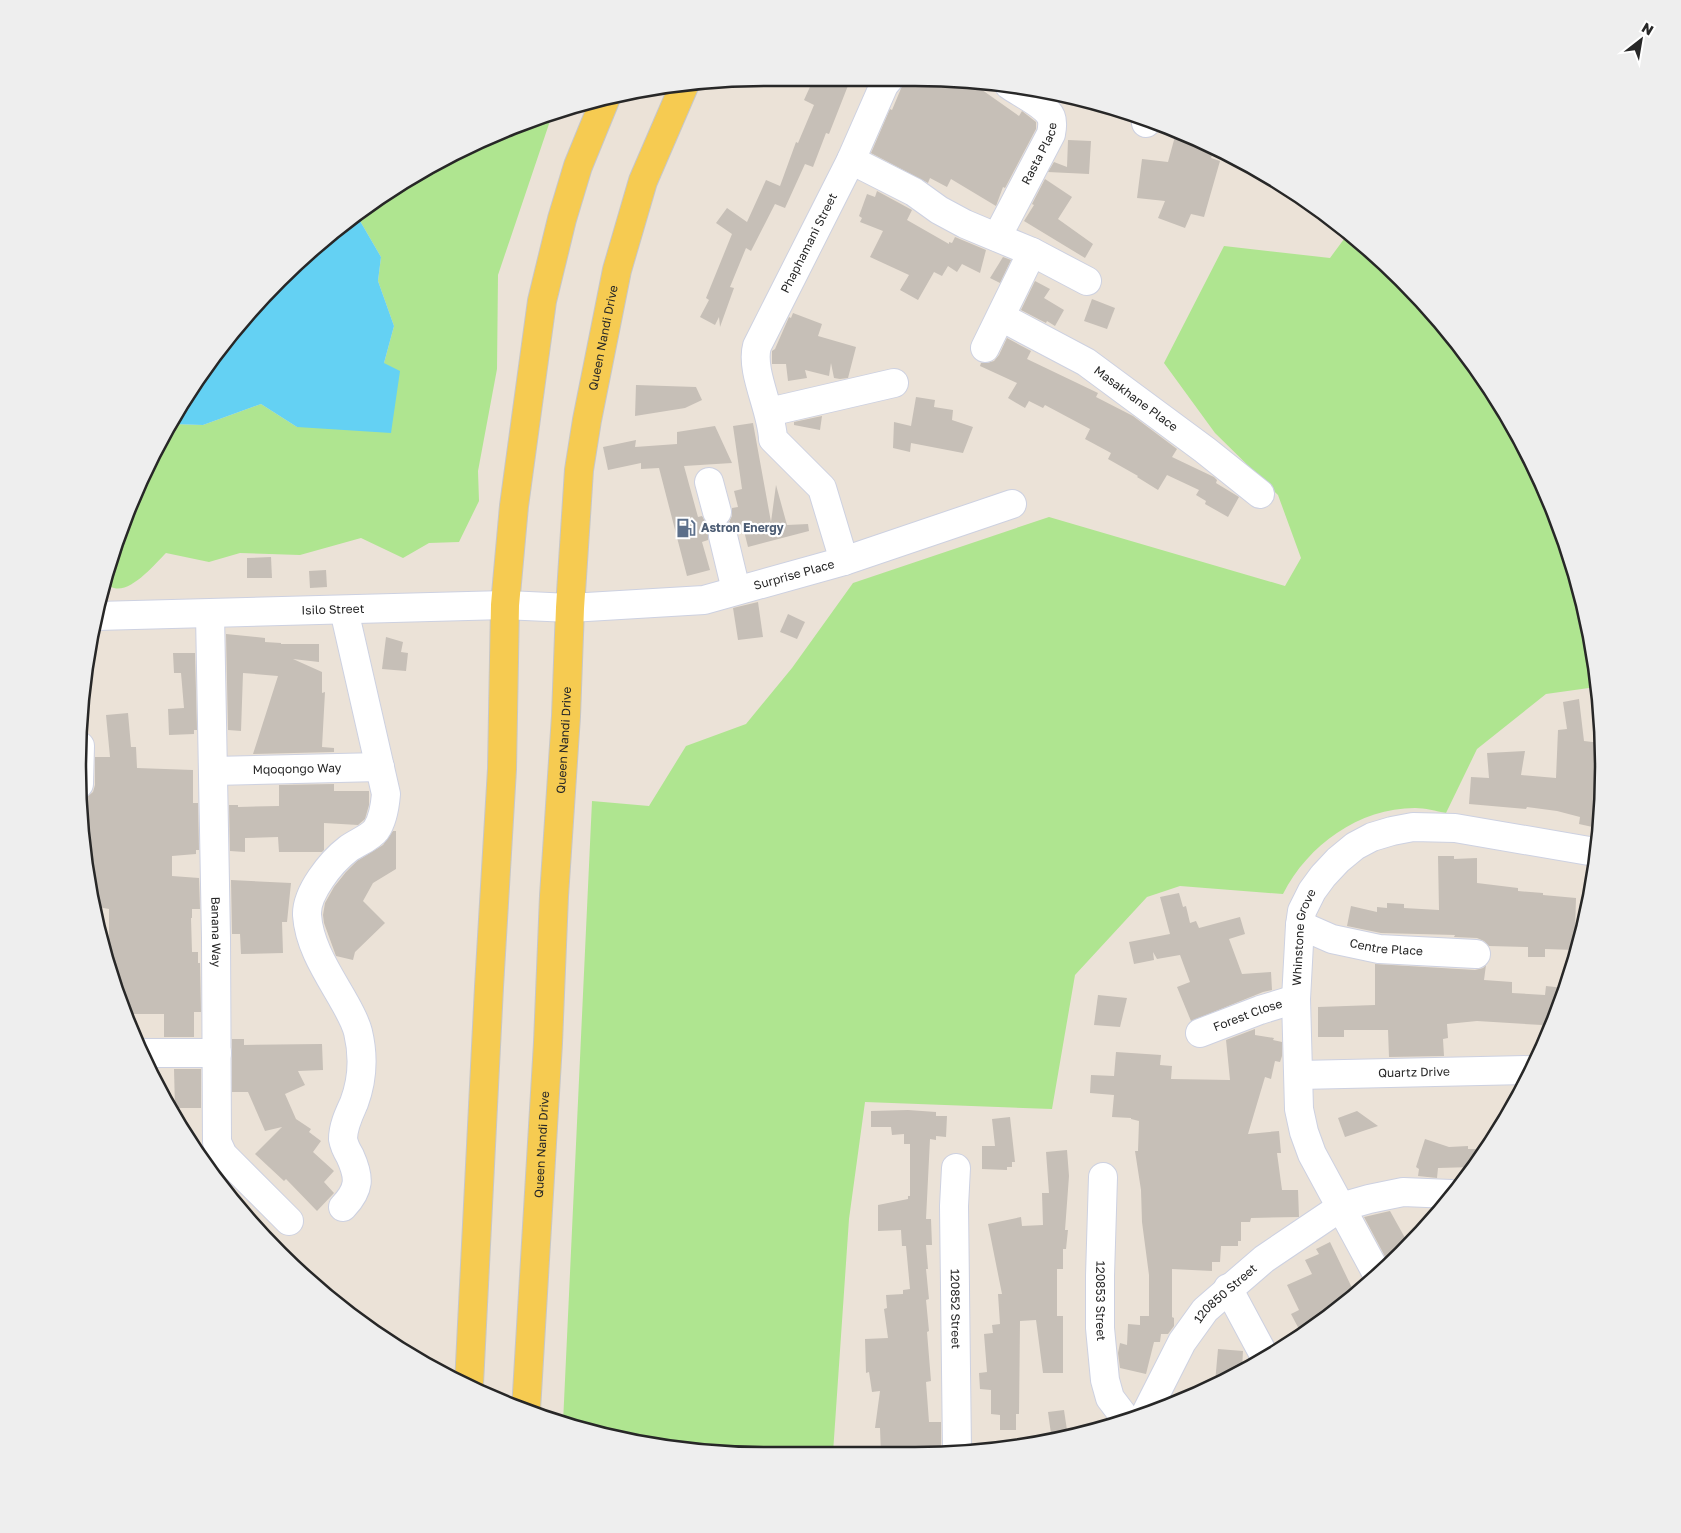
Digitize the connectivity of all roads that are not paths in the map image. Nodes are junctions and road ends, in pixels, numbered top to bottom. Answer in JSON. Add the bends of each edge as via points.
{"nodes":[{"id":1,"x":884,"y":86,"type":"edge"},
{"id":2,"x":682,"y":92,"type":"edge"},
{"id":3,"x":1023,"y":95,"type":"edge"},
{"id":4,"x":1053,"y":105,"type":"edge"},
{"id":5,"x":602,"y":106,"type":"edge"},
{"id":6,"x":852,"y":160,"type":"junction"},
{"id":7,"x":997,"y":237,"type":"junction"},
{"id":8,"x":1032,"y":252,"type":"junction"},
{"id":9,"x":1087,"y":281,"type":"dead end"},
{"id":10,"x":1001,"y":317,"type":"junction"},
{"id":11,"x":985,"y":348,"type":"dead end"},
{"id":12,"x":894,"y":383,"type":"dead end"},
{"id":13,"x":769,"y":412,"type":"junction"},
{"id":14,"x":709,"y":482,"type":"dead end"},
{"id":15,"x":1260,"y":494,"type":"dead end"},
{"id":16,"x":1012,"y":504,"type":"dead end"},
{"id":17,"x":844,"y":561,"type":"junction"},
{"id":18,"x":736,"y":590,"type":"junction"},
{"id":19,"x":506,"y":605,"type":"junction"},
{"id":20,"x":570,"y":608,"type":"junction"},
{"id":21,"x":344,"y":610,"type":"junction"},
{"id":22,"x":210,"y":614,"type":"junction"},
{"id":23,"x":103,"y":616,"type":"edge"},
{"id":24,"x":380,"y":767,"type":"junction"},
{"id":25,"x":213,"y":771,"type":"junction"},
{"id":26,"x":1589,"y":851,"type":"edge"},
{"id":27,"x":1300,"y":925,"type":"junction"},
{"id":28,"x":1476,"y":954,"type":"dead end"},
{"id":29,"x":1296,"y":999,"type":"junction"},
{"id":30,"x":1200,"y":1033,"type":"dead end"},
{"id":31,"x":149,"y":1052,"type":"edge"},
{"id":32,"x":217,"y":1053,"type":"junction"},
{"id":33,"x":1523,"y":1070,"type":"edge"},
{"id":34,"x":1299,"y":1075,"type":"junction"},
{"id":35,"x":956,"y":1168,"type":"dead end"},
{"id":36,"x":1103,"y":1177,"type":"dead end"},
{"id":37,"x":1444,"y":1194,"type":"edge"},
{"id":38,"x":342,"y":1207,"type":"dead end"},
{"id":39,"x":1341,"y":1207,"type":"junction"},
{"id":40,"x":289,"y":1221,"type":"dead end"},
{"id":41,"x":1374,"y":1268,"type":"edge"},
{"id":42,"x":1228,"y":1288,"type":"junction"},
{"id":43,"x":1262,"y":1351,"type":"edge"},
{"id":44,"x":469,"y":1378,"type":"edge"},
{"id":45,"x":526,"y":1403,"type":"edge"},
{"id":46,"x":1150,"y":1404,"type":"edge"},
{"id":47,"x":1122,"y":1414,"type":"edge"},
{"id":48,"x":958,"y":1445,"type":"edge"}],
"edges":[{"from":1,"to":6,"type":"street","name":"Phaphamani Street"},
{"from":2,"to":20,"type":"main road","name":"Queen Nandi Drive","via":[[643,181],[617,270],[580,470]]},
{"from":3,"to":4,"type":"street","name":"Rasta Place","via":[[1041,106]]},
{"from":4,"to":7,"type":"street","name":"Rasta Place","via":[[1051,134]]},
{"from":5,"to":19,"type":"main road","via":[[578,166],[542,301],[514,506]]},
{"from":6,"to":7,"type":"street","via":[[914,192],[965,224]]},
{"from":6,"to":13,"type":"street","name":"Phaphamani Street","via":[[757,346],[756,365]]},
{"from":7,"to":8,"type":"street"},
{"from":8,"to":9,"type":"street"},
{"from":8,"to":10,"type":"street"},
{"from":10,"to":11,"type":"street"},
{"from":10,"to":15,"type":"street","name":"Masakhane Place","via":[[1086,362]]},
{"from":12,"to":13,"type":"street"},
{"from":13,"to":17,"type":"street","name":"Phaphamani Street","via":[[773,439],[822,488]]},
{"from":14,"to":18,"type":"street"},
{"from":16,"to":17,"type":"street","name":"Surprise Place"},
{"from":17,"to":18,"type":"street","name":"Surprise Place"},
{"from":18,"to":20,"type":"street","name":"Surprise Place","via":[[704,600]]},
{"from":19,"to":20,"type":"street","name":"Isilo Street"},
{"from":19,"to":21,"type":"street","name":"Isilo Street"},
{"from":19,"to":44,"type":"main road","via":[[502,769]]},
{"from":20,"to":45,"type":"main road","name":"Queen Nandi Drive"},
{"from":21,"to":22,"type":"street","name":"Isilo Street"},
{"from":21,"to":24,"type":"street"},
{"from":22,"to":23,"type":"street","name":"Isilo Street"},
{"from":22,"to":25,"type":"street","name":"Banana Way"},
{"from":24,"to":25,"type":"street","name":"Mqoqongo Way"},
{"from":24,"to":38,"type":"street","via":[[386,794],[384,811],[376,830],[346,850],[324,875],[315,887],[307,913],[309,934],[316,950],[352,1014],[362,1059],[362,1079],[343,1136],[357,1171],[357,1182],[351,1198]]},
{"from":25,"to":32,"type":"street","name":"Banana Way"},
{"from":26,"to":27,"type":"street","name":"Whinstone Grove","via":[[1455,828],[1413,827],[1392,831],[1354,846],[1338,860],[1312,892],[1302,911]]},
{"from":27,"to":28,"type":"street","name":"Centre Place","via":[[1332,939],[1372,948]]},
{"from":27,"to":29,"type":"street","name":"Whinstone Grove"},
{"from":29,"to":30,"type":"street","name":"Forest Close"},
{"from":29,"to":34,"type":"street","name":"Whinstone Grove"},
{"from":31,"to":32,"type":"street"},
{"from":32,"to":40,"type":"street","name":"Banana Way","via":[[216,1135],[219,1148]]},
{"from":33,"to":34,"type":"street","name":"Quartz Drive"},
{"from":34,"to":39,"type":"street","name":"Whinstone Grove","via":[[1299,1109],[1304,1132],[1312,1154]]},
{"from":35,"to":48,"type":"street","name":"120852 Street"},
{"from":36,"to":47,"type":"street","name":"120853 Street","via":[[1100,1319],[1105,1380],[1110,1398]]},
{"from":37,"to":39,"type":"street","name":"120850 Street","via":[[1403,1192]]},
{"from":39,"to":41,"type":"street","name":"Whinstone Grove"},
{"from":39,"to":42,"type":"street","name":"120850 Street","via":[[1264,1259]]},
{"from":42,"to":43,"type":"street"},
{"from":42,"to":46,"type":"street","name":"120850 Street","via":[[1205,1310],[1182,1342]]}]}
